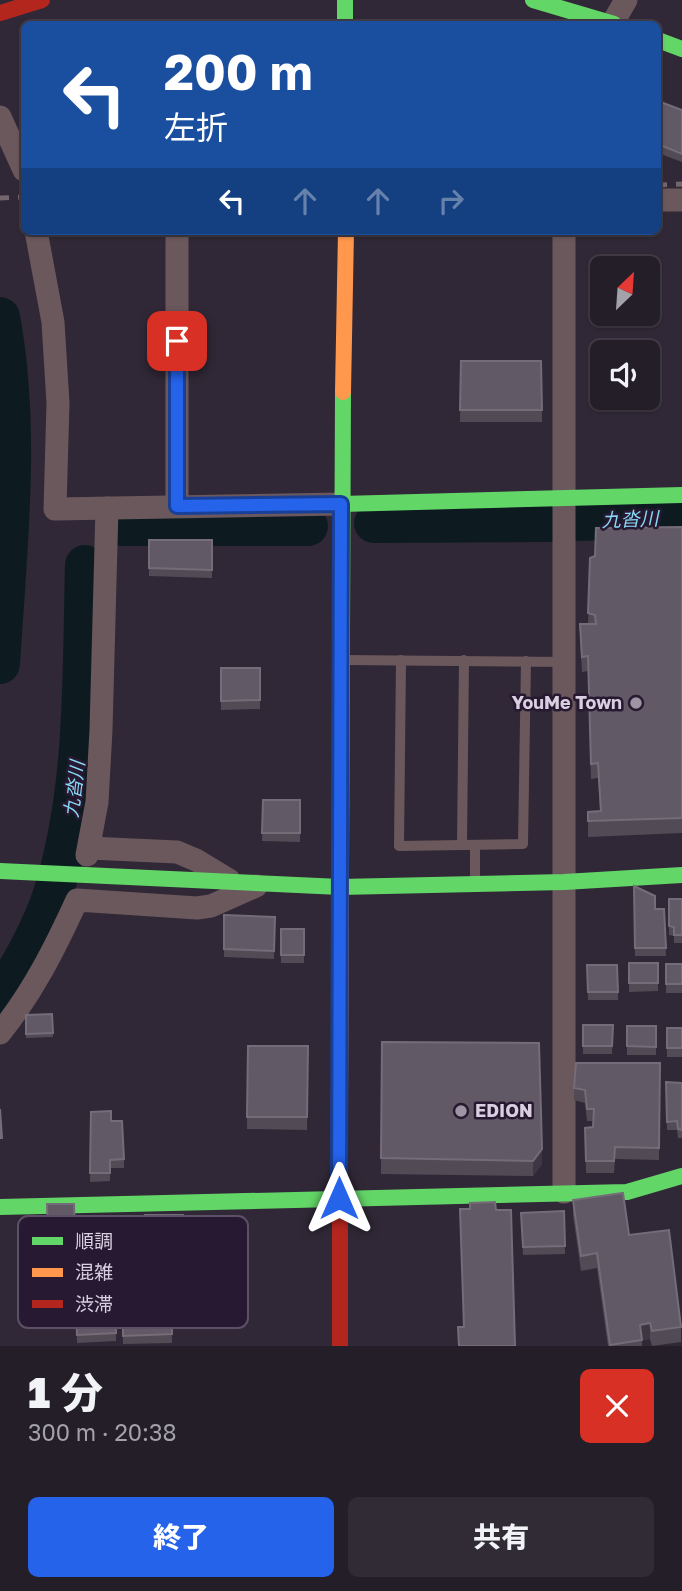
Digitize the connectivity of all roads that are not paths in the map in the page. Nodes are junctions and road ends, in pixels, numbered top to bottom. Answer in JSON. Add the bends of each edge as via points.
{"nodes":[{"id":1,"x":42,"y":0,"type":"edge"},
{"id":2,"x":345,"y":0,"type":"edge"},
{"id":3,"x":533,"y":0,"type":"edge"},
{"id":4,"x":626,"y":0,"type":"edge"},
{"id":5,"x":0,"y":13,"type":"edge"},
{"id":6,"x":345,"y":21,"type":"edge"},
{"id":7,"x":603,"y":21,"type":"edge"},
{"id":8,"x":615,"y":21,"type":"edge"},
{"id":9,"x":661,"y":41,"type":"edge"},
{"id":10,"x":682,"y":49,"type":"edge"},
{"id":11,"x":0,"y":117,"type":"edge"},
{"id":12,"x":21,"y":163,"type":"edge"},
{"id":13,"x":661,"y":200,"type":"edge"},
{"id":14,"x":682,"y":200,"type":"edge"},
{"id":15,"x":37,"y":235,"type":"edge"},
{"id":16,"x":177,"y":235,"type":"edge"},
{"id":17,"x":346,"y":235,"type":"edge"},
{"id":18,"x":564,"y":235,"type":"edge"},
{"id":19,"x":682,"y":495,"type":"edge"},
{"id":20,"x":564,"y":498,"type":"junction"},
{"id":21,"x":341,"y":504,"type":"junction"},
{"id":22,"x":177,"y":506,"type":"junction"},
{"id":23,"x":107,"y":508,"type":"junction"},
{"id":24,"x":341,"y":660,"type":"junction"},
{"id":25,"x":401,"y":660,"type":"junction"},
{"id":26,"x":464,"y":660,"type":"junction"},
{"id":27,"x":526,"y":661,"type":"junction"},
{"id":28,"x":565,"y":662,"type":"junction"},
{"id":29,"x":462,"y":845,"type":"junction"},
{"id":30,"x":475,"y":845,"type":"junction"},
{"id":31,"x":0,"y":872,"type":"edge"},
{"id":32,"x":81,"y":873,"type":"junction"},
{"id":33,"x":682,"y":875,"type":"edge"},
{"id":34,"x":233,"y":882,"type":"joint"},
{"id":35,"x":564,"y":882,"type":"junction"},
{"id":36,"x":262,"y":883,"type":"junction"},
{"id":37,"x":475,"y":884,"type":"junction"},
{"id":38,"x":340,"y":887,"type":"junction"},
{"id":39,"x":0,"y":1033,"type":"edge"},
{"id":40,"x":682,"y":1177,"type":"edge"},
{"id":41,"x":564,"y":1192,"type":"junction"},
{"id":42,"x":339,"y":1198,"type":"junction"},
{"id":43,"x":0,"y":1207,"type":"edge"},
{"id":44,"x":340,"y":1346,"type":"edge"}],
"edges":[{"from":1,"to":5,"type":"main road"},
{"from":2,"to":6,"type":"main road"},
{"from":3,"to":7,"type":"main road"},
{"from":4,"to":8,"type":"street"},
{"from":9,"to":10,"type":"main road"},
{"from":11,"to":12,"type":"street"},
{"from":13,"to":14,"type":"street"},
{"from":15,"to":23,"type":"street","via":[[53,322],[58,403],[55,509]]},
{"from":16,"to":22,"type":"street"},
{"from":17,"to":21,"type":"main road"},
{"from":18,"to":20,"type":"street"},
{"from":19,"to":20,"type":"main road"},
{"from":20,"to":21,"type":"main road"},
{"from":20,"to":28,"type":"street"},
{"from":21,"to":22,"type":"street"},
{"from":21,"to":24,"type":"main road"},
{"from":22,"to":23,"type":"street"},
{"from":23,"to":32,"type":"street","via":[[97,802]]},
{"from":24,"to":25,"type":"lane"},
{"from":24,"to":38,"type":"main road"},
{"from":25,"to":26,"type":"lane"},
{"from":25,"to":29,"type":"lane","via":[[399,846]]},
{"from":26,"to":27,"type":"lane"},
{"from":26,"to":29,"type":"lane"},
{"from":27,"to":28,"type":"lane"},
{"from":27,"to":30,"type":"lane","via":[[523,845]]},
{"from":28,"to":35,"type":"street"},
{"from":29,"to":30,"type":"lane"},
{"from":30,"to":37,"type":"lane"},
{"from":31,"to":32,"type":"main road"},
{"from":32,"to":34,"type":"street","via":[[177,852]]},
{"from":32,"to":36,"type":"street","via":[[197,908]]},
{"from":32,"to":39,"type":"street","via":[[52,956]]},
{"from":33,"to":35,"type":"main road"},
{"from":34,"to":36,"type":"main road"},
{"from":35,"to":37,"type":"main road"},
{"from":35,"to":41,"type":"street"},
{"from":36,"to":38,"type":"main road"},
{"from":37,"to":38,"type":"main road"},
{"from":38,"to":42,"type":"main road"},
{"from":40,"to":41,"type":"main road","via":[[627,1192]]},
{"from":41,"to":42,"type":"main road"},
{"from":42,"to":43,"type":"main road"},
{"from":42,"to":44,"type":"main road"}]}
